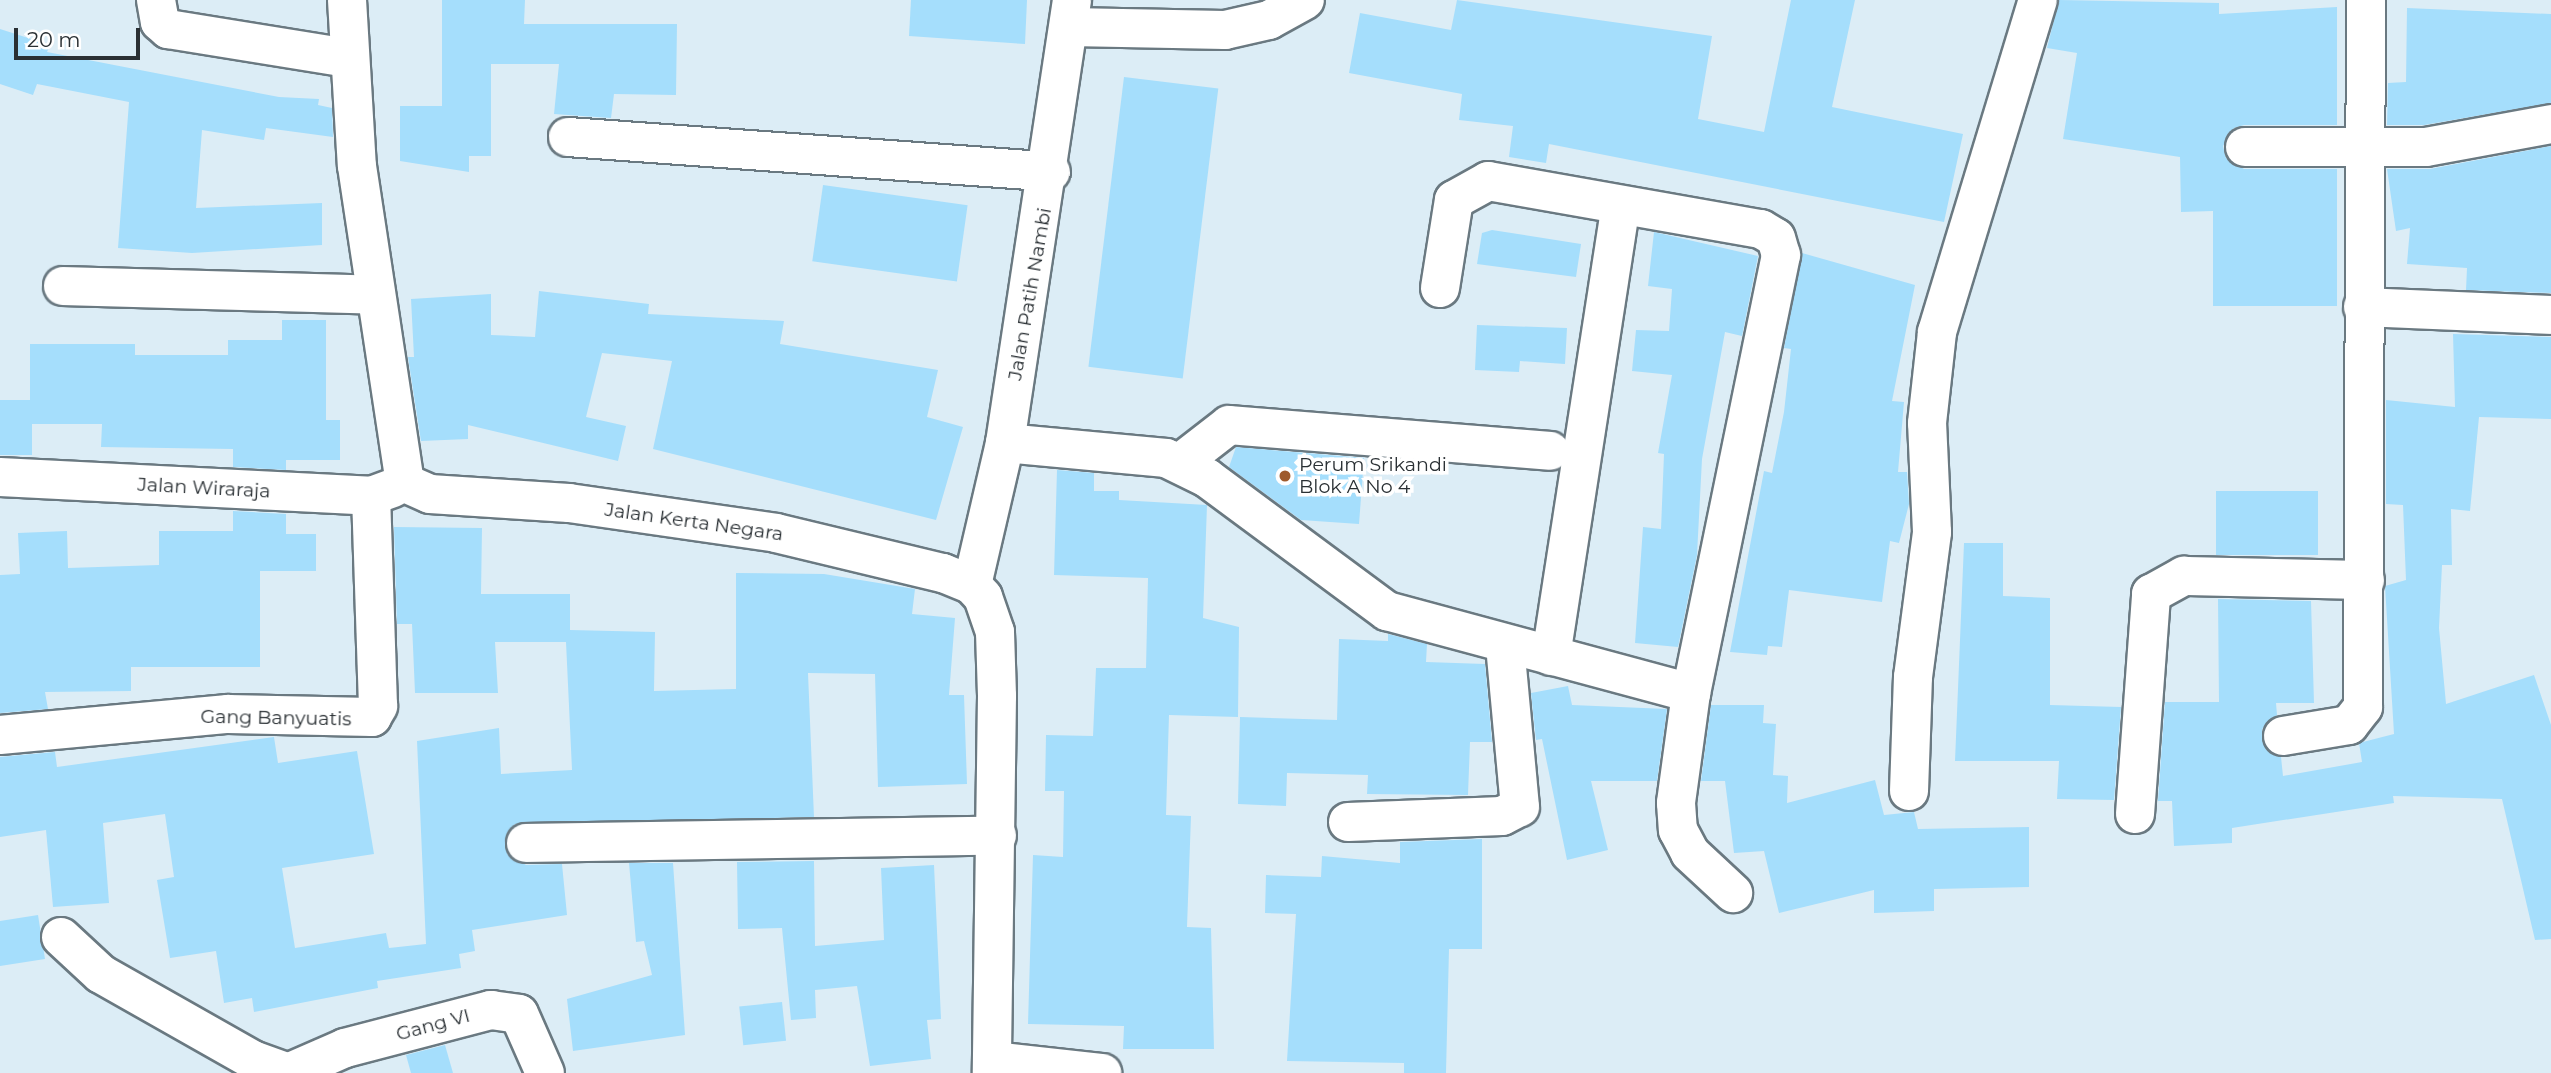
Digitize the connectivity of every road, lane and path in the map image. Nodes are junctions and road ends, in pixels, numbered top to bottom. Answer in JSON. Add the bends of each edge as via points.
{"nodes":[{"id":1,"x":156,"y":0,"type":"edge"},
{"id":2,"x":346,"y":0,"type":"edge"},
{"id":3,"x":1305,"y":0,"type":"edge"},
{"id":4,"x":2038,"y":0,"type":"edge"},
{"id":5,"x":2366,"y":0,"type":"edge"},
{"id":6,"x":1071,"y":14,"type":"edge"},
{"id":7,"x":348,"y":58,"type":"junction"},
{"id":8,"x":2551,"y":124,"type":"edge"},
{"id":9,"x":568,"y":138,"type":"dead end"},
{"id":10,"x":2245,"y":147,"type":"dead end"},
{"id":11,"x":2365,"y":149,"type":"junction"},
{"id":12,"x":1051,"y":172,"type":"junction"},
{"id":13,"x":1621,"y":206,"type":"junction"},
{"id":14,"x":63,"y":286,"type":"dead end"},
{"id":15,"x":1440,"y":288,"type":"dead end"},
{"id":16,"x":376,"y":295,"type":"junction"},
{"id":17,"x":2363,"y":307,"type":"junction"},
{"id":18,"x":2551,"y":315,"type":"edge"},
{"id":19,"x":1005,"y":443,"type":"junction"},
{"id":20,"x":1550,"y":451,"type":"dead end"},
{"id":21,"x":1180,"y":463,"type":"junction"},
{"id":22,"x":0,"y":477,"type":"edge"},
{"id":23,"x":388,"y":490,"type":"junction"},
{"id":24,"x":2365,"y":580,"type":"junction"},
{"id":25,"x":972,"y":585,"type":"junction"},
{"id":26,"x":1504,"y":644,"type":"junction"},
{"id":27,"x":1551,"y":656,"type":"junction"},
{"id":28,"x":1691,"y":693,"type":"junction"},
{"id":29,"x":0,"y":735,"type":"edge"},
{"id":30,"x":2283,"y":736,"type":"dead end"},
{"id":31,"x":1909,"y":791,"type":"dead end"},
{"id":32,"x":2135,"y":814,"type":"dead end"},
{"id":33,"x":1348,"y":822,"type":"dead end"},
{"id":34,"x":997,"y":836,"type":"junction"},
{"id":35,"x":526,"y":844,"type":"dead end"},
{"id":36,"x":1733,"y":893,"type":"dead end"},
{"id":37,"x":61,"y":937,"type":"dead end"},
{"id":38,"x":993,"y":1067,"type":"edge"},
{"id":39,"x":288,"y":1073,"type":"edge"},
{"id":40,"x":545,"y":1073,"type":"edge"},
{"id":41,"x":1102,"y":1073,"type":"edge"}],
"edges":[{"from":1,"to":7,"type":"street","via":[[160,23],[168,29]]},
{"from":2,"to":7,"type":"street"},
{"from":3,"to":6,"type":"street","via":[[1269,20],[1226,30]]},
{"from":4,"to":31,"type":"street","via":[[1937,332],[1927,423],[1931,532],[1913,677]]},
{"from":5,"to":11,"type":"street"},
{"from":6,"to":12,"type":"street","name":"Jalan Patih Nambi"},
{"from":7,"to":16,"type":"street"},
{"from":8,"to":11,"type":"street","via":[[2471,143]]},
{"from":9,"to":12,"type":"street"},
{"from":10,"to":11,"type":"street"},
{"from":11,"to":17,"type":"street"},
{"from":12,"to":19,"type":"street","name":"Jalan Patih Nambi"},
{"from":13,"to":15,"type":"street","via":[[1488,181],[1469,187],[1454,200]]},
{"from":13,"to":27,"type":"street"},
{"from":13,"to":28,"type":"street","via":[[1761,229],[1781,248]]},
{"from":14,"to":16,"type":"street"},
{"from":16,"to":23,"type":"street"},
{"from":17,"to":18,"type":"street"},
{"from":17,"to":24,"type":"street"},
{"from":19,"to":21,"type":"street","via":[[1122,452]]},
{"from":19,"to":25,"type":"street","name":"Jalan Patih Nambi"},
{"from":20,"to":21,"type":"street","via":[[1229,425]]},
{"from":21,"to":26,"type":"street","via":[[1387,611]]},
{"from":22,"to":23,"type":"street","name":"Jalan Wiraraja"},
{"from":23,"to":25,"type":"street","name":"Jalan Kerta Negara","via":[[718,522],[906,562]]},
{"from":23,"to":29,"type":"street","name":"Gang Banyuatis","via":[[378,706],[372,717],[228,715]]},
{"from":24,"to":30,"type":"street","via":[[2364,692],[2356,721]]},
{"from":24,"to":32,"type":"street","via":[[2184,576],[2151,594]]},
{"from":25,"to":34,"type":"street","via":[[995,632]]},
{"from":26,"to":27,"type":"street"},
{"from":26,"to":33,"type":"street","via":[[1520,807],[1502,816]]},
{"from":27,"to":28,"type":"street"},
{"from":28,"to":36,"type":"street","via":[[1678,830],[1690,853]]},
{"from":34,"to":35,"type":"street"},
{"from":34,"to":38,"type":"street"},
{"from":37,"to":39,"type":"street","via":[[101,974],[253,1060]]},
{"from":38,"to":41,"type":"street"},
{"from":39,"to":40,"type":"street","name":"Gang VI","via":[[345,1048],[491,1010],[519,1014]]}]}
